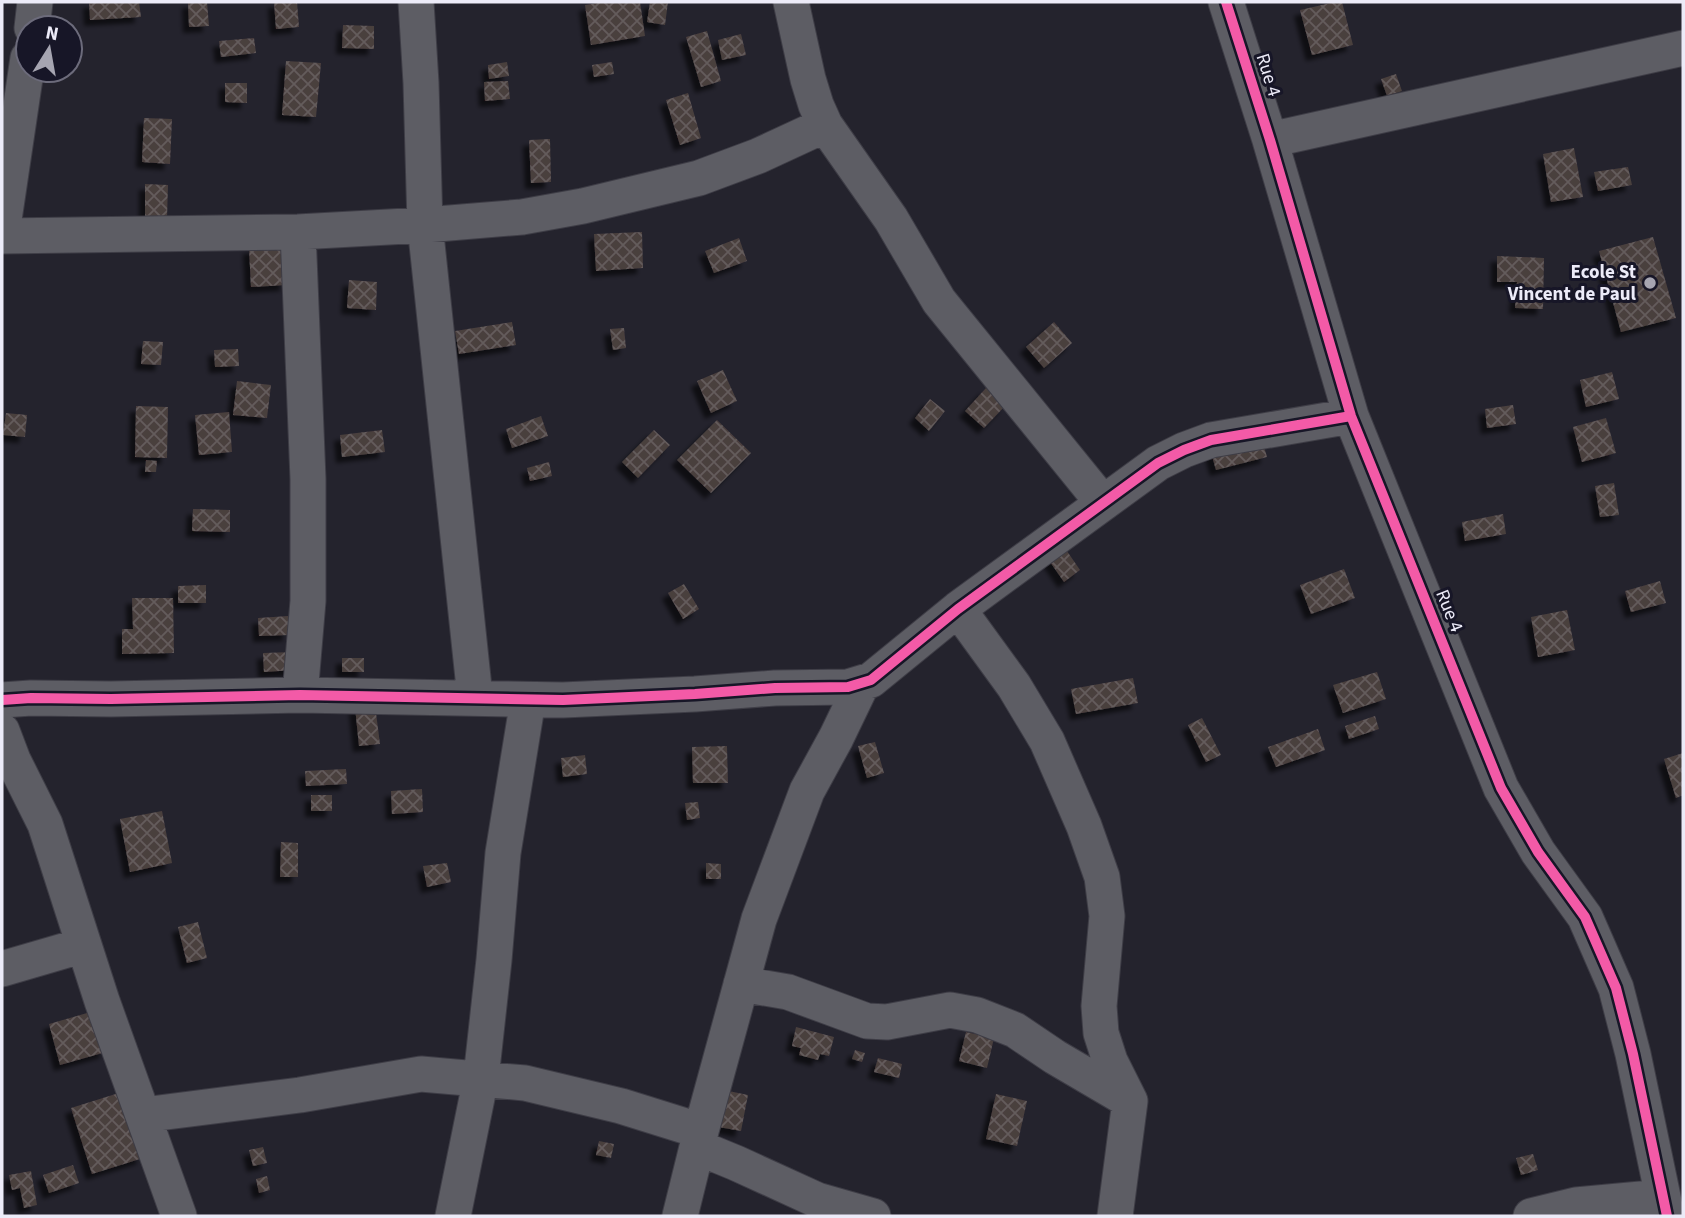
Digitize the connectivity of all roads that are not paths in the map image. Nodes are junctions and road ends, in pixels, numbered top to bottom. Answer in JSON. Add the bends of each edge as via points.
{"nodes":[{"id":1,"x":415,"y":2,"type":"edge"},
{"id":2,"x":791,"y":2,"type":"edge"},
{"id":3,"x":1226,"y":2,"type":"edge"},
{"id":4,"x":1683,"y":48,"type":"edge"},
{"id":5,"x":24,"y":84,"type":"edge"},
{"id":6,"x":825,"y":125,"type":"junction"},
{"id":7,"x":1270,"y":140,"type":"junction"},
{"id":8,"x":425,"y":225,"type":"junction"},
{"id":9,"x":298,"y":232,"type":"junction"},
{"id":10,"x":2,"y":235,"type":"edge"},
{"id":11,"x":1352,"y":416,"type":"junction"},
{"id":12,"x":1103,"y":503,"type":"junction"},
{"id":13,"x":958,"y":609,"type":"junction"},
{"id":14,"x":862,"y":684,"type":"junction"},
{"id":15,"x":300,"y":695,"type":"junction"},
{"id":16,"x":475,"y":697,"type":"junction"},
{"id":17,"x":2,"y":700,"type":"edge"},
{"id":18,"x":528,"y":700,"type":"junction"},
{"id":19,"x":2,"y":731,"type":"edge"},
{"id":20,"x":84,"y":945,"type":"junction"},
{"id":21,"x":2,"y":969,"type":"edge"},
{"id":22,"x":741,"y":984,"type":"junction"},
{"id":23,"x":481,"y":1079,"type":"junction"},
{"id":24,"x":1130,"y":1101,"type":"junction"},
{"id":25,"x":143,"y":1115,"type":"junction"},
{"id":26,"x":699,"y":1139,"type":"junction"},
{"id":27,"x":1665,"y":1207,"type":"edge"},
{"id":28,"x":179,"y":1216,"type":"edge"},
{"id":29,"x":453,"y":1216,"type":"edge"},
{"id":30,"x":680,"y":1216,"type":"edge"},
{"id":31,"x":873,"y":1216,"type":"edge"},
{"id":32,"x":1115,"y":1216,"type":"edge"},
{"id":33,"x":1531,"y":1216,"type":"edge"}],
"edges":[{"from":1,"to":8,"type":"street"},
{"from":2,"to":6,"type":"street"},
{"from":3,"to":7,"type":"street","name":"Rue 4"},
{"from":4,"to":7,"type":"street"},
{"from":5,"to":10,"type":"street"},
{"from":6,"to":8,"type":"street","via":[[699,178],[558,211]]},
{"from":6,"to":12,"type":"street","via":[[891,219],[939,301]]},
{"from":7,"to":11,"type":"street","name":"Rue 4"},
{"from":8,"to":9,"type":"street"},
{"from":8,"to":16,"type":"street"},
{"from":9,"to":10,"type":"street"},
{"from":9,"to":15,"type":"street","via":[[309,479],[308,600]]},
{"from":11,"to":12,"type":"street","via":[[1211,440],[1158,463]]},
{"from":11,"to":27,"type":"street","name":"Rue 4","via":[[1502,788],[1538,852],[1585,917],[1612,976]]},
{"from":12,"to":13,"type":"street"},
{"from":13,"to":14,"type":"street"},
{"from":13,"to":24,"type":"street","via":[[1047,741],[1102,877],[1107,916],[1098,1006],[1101,1033]]},
{"from":14,"to":18,"type":"street"},
{"from":14,"to":22,"type":"street","via":[[807,791],[759,919]]},
{"from":15,"to":16,"type":"street"},
{"from":15,"to":17,"type":"street"},
{"from":16,"to":18,"type":"street"},
{"from":18,"to":23,"type":"street","via":[[503,853]]},
{"from":19,"to":20,"type":"street","via":[[45,824]]},
{"from":20,"to":21,"type":"street"},
{"from":20,"to":25,"type":"street"},
{"from":22,"to":24,"type":"street","via":[[788,992],[867,1021],[887,1022],[950,1010],[977,1015],[1016,1030]]},
{"from":22,"to":26,"type":"street"},
{"from":23,"to":25,"type":"street","via":[[421,1074]]},
{"from":23,"to":26,"type":"street","via":[[524,1083],[621,1106]]},
{"from":23,"to":29,"type":"street"},
{"from":24,"to":32,"type":"street"},
{"from":25,"to":28,"type":"street"},
{"from":26,"to":30,"type":"street"},
{"from":26,"to":31,"type":"street","via":[[736,1163],[817,1200]]},
{"from":27,"to":33,"type":"street","via":[[1576,1205]]}]}
